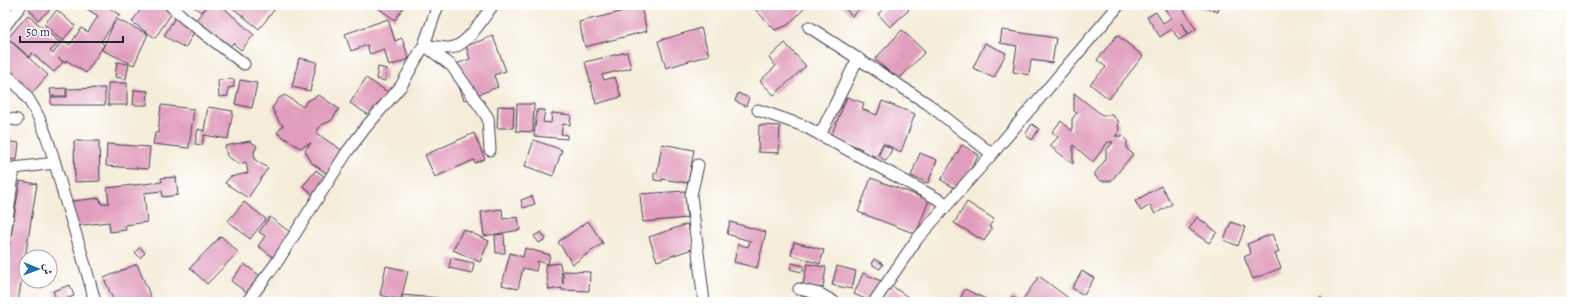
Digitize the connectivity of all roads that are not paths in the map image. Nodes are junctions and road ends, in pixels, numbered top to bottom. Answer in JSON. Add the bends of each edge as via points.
{"nodes":[{"id":1,"x":21,"y":5,"type":"edge"},
{"id":2,"x":170,"y":5,"type":"edge"},
{"id":3,"x":438,"y":5,"type":"edge"},
{"id":4,"x":493,"y":5,"type":"edge"},
{"id":5,"x":1119,"y":5,"type":"edge"},
{"id":6,"x":5,"y":26,"type":"edge"},
{"id":7,"x":809,"y":27,"type":"dead end"},
{"id":8,"x":424,"y":45,"type":"junction"},
{"id":9,"x":858,"y":58,"type":"junction"},
{"id":10,"x":244,"y":64,"type":"dead end"},
{"id":11,"x":5,"y":74,"type":"edge"},
{"id":12,"x":758,"y":110,"type":"dead end"},
{"id":13,"x":5,"y":118,"type":"edge"},
{"id":14,"x":17,"y":120,"type":"dead end"},
{"id":15,"x":820,"y":135,"type":"junction"},
{"id":16,"x":490,"y":150,"type":"dead end"},
{"id":17,"x":992,"y":154,"type":"junction"},
{"id":18,"x":55,"y":164,"type":"junction"},
{"id":19,"x":698,"y":165,"type":"dead end"},
{"id":20,"x":948,"y":204,"type":"junction"},
{"id":21,"x":5,"y":235,"type":"edge"},
{"id":22,"x":799,"y":289,"type":"dead end"},
{"id":23,"x":95,"y":302,"type":"edge"},
{"id":24,"x":247,"y":302,"type":"edge"},
{"id":25,"x":704,"y":302,"type":"edge"},
{"id":26,"x":834,"y":302,"type":"edge"},
{"id":27,"x":874,"y":302,"type":"edge"}],
"edges":[{"from":1,"to":6,"type":"street"},
{"from":2,"to":10,"type":"street"},
{"from":3,"to":8,"type":"street"},
{"from":4,"to":8,"type":"street","via":[[472,34],[460,44],[449,48]]},
{"from":5,"to":17,"type":"street"},
{"from":7,"to":9,"type":"street"},
{"from":8,"to":16,"type":"street","via":[[452,66],[488,118]]},
{"from":8,"to":24,"type":"street","via":[[400,86],[366,126],[277,262]]},
{"from":9,"to":15,"type":"street"},
{"from":9,"to":17,"type":"street","via":[[928,104]]},
{"from":11,"to":18,"type":"street","via":[[24,92],[44,129]]},
{"from":12,"to":15,"type":"street","via":[[804,126]]},
{"from":13,"to":14,"type":"street"},
{"from":15,"to":20,"type":"street"},
{"from":17,"to":20,"type":"street"},
{"from":18,"to":21,"type":"street","via":[[14,168]]},
{"from":18,"to":23,"type":"street"},
{"from":19,"to":25,"type":"street","via":[[691,195]]},
{"from":20,"to":27,"type":"street","via":[[917,239]]},
{"from":22,"to":26,"type":"street","via":[[820,294]]}]}
